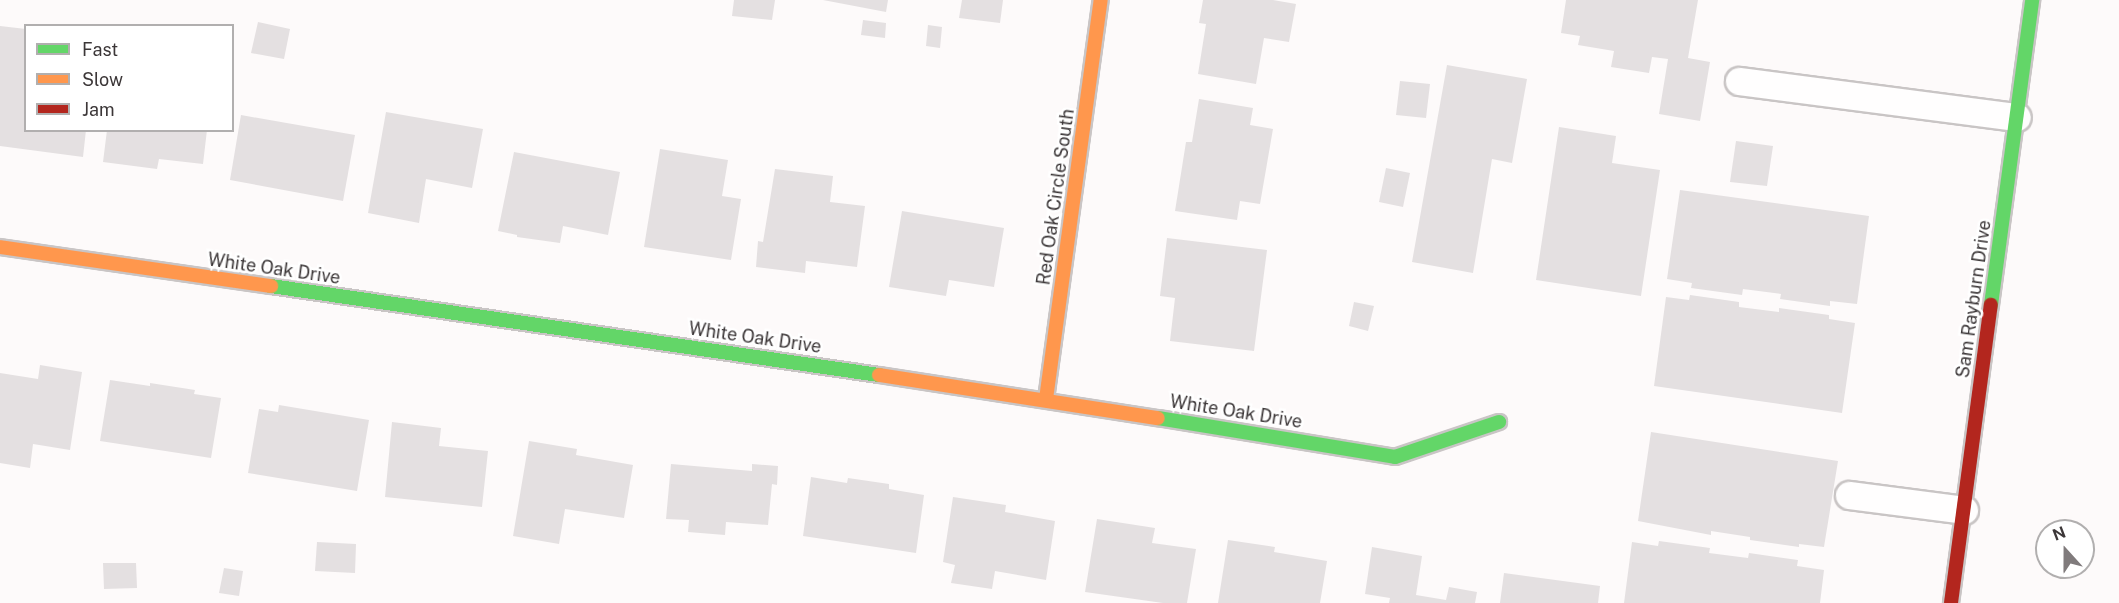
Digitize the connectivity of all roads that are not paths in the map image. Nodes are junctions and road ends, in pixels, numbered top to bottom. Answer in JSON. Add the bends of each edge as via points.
{"nodes":[{"id":1,"x":1101,"y":0,"type":"edge"},
{"id":2,"x":2032,"y":0,"type":"edge"},
{"id":3,"x":1739,"y":81,"type":"dead end"},
{"id":4,"x":2017,"y":117,"type":"junction"},
{"id":5,"x":0,"y":247,"type":"edge"},
{"id":6,"x":1046,"y":399,"type":"junction"},
{"id":7,"x":1499,"y":422,"type":"dead end"},
{"id":8,"x":1849,"y":495,"type":"dead end"},
{"id":9,"x":1964,"y":510,"type":"junction"},
{"id":10,"x":1951,"y":603,"type":"edge"}],
"edges":[{"from":1,"to":6,"type":"street","name":"Red Oak Circle South"},
{"from":2,"to":4,"type":"street","name":"Sam Rayburn Drive"},
{"from":3,"to":4,"type":"lane"},
{"from":4,"to":9,"type":"street","name":"Sam Rayburn Drive"},
{"from":5,"to":6,"type":"street","name":"White Oak Drive"},
{"from":6,"to":7,"type":"street","name":"White Oak Drive","via":[[1395,457]]},
{"from":8,"to":9,"type":"lane"},
{"from":9,"to":10,"type":"street","name":"Sam Rayburn Drive"}]}
